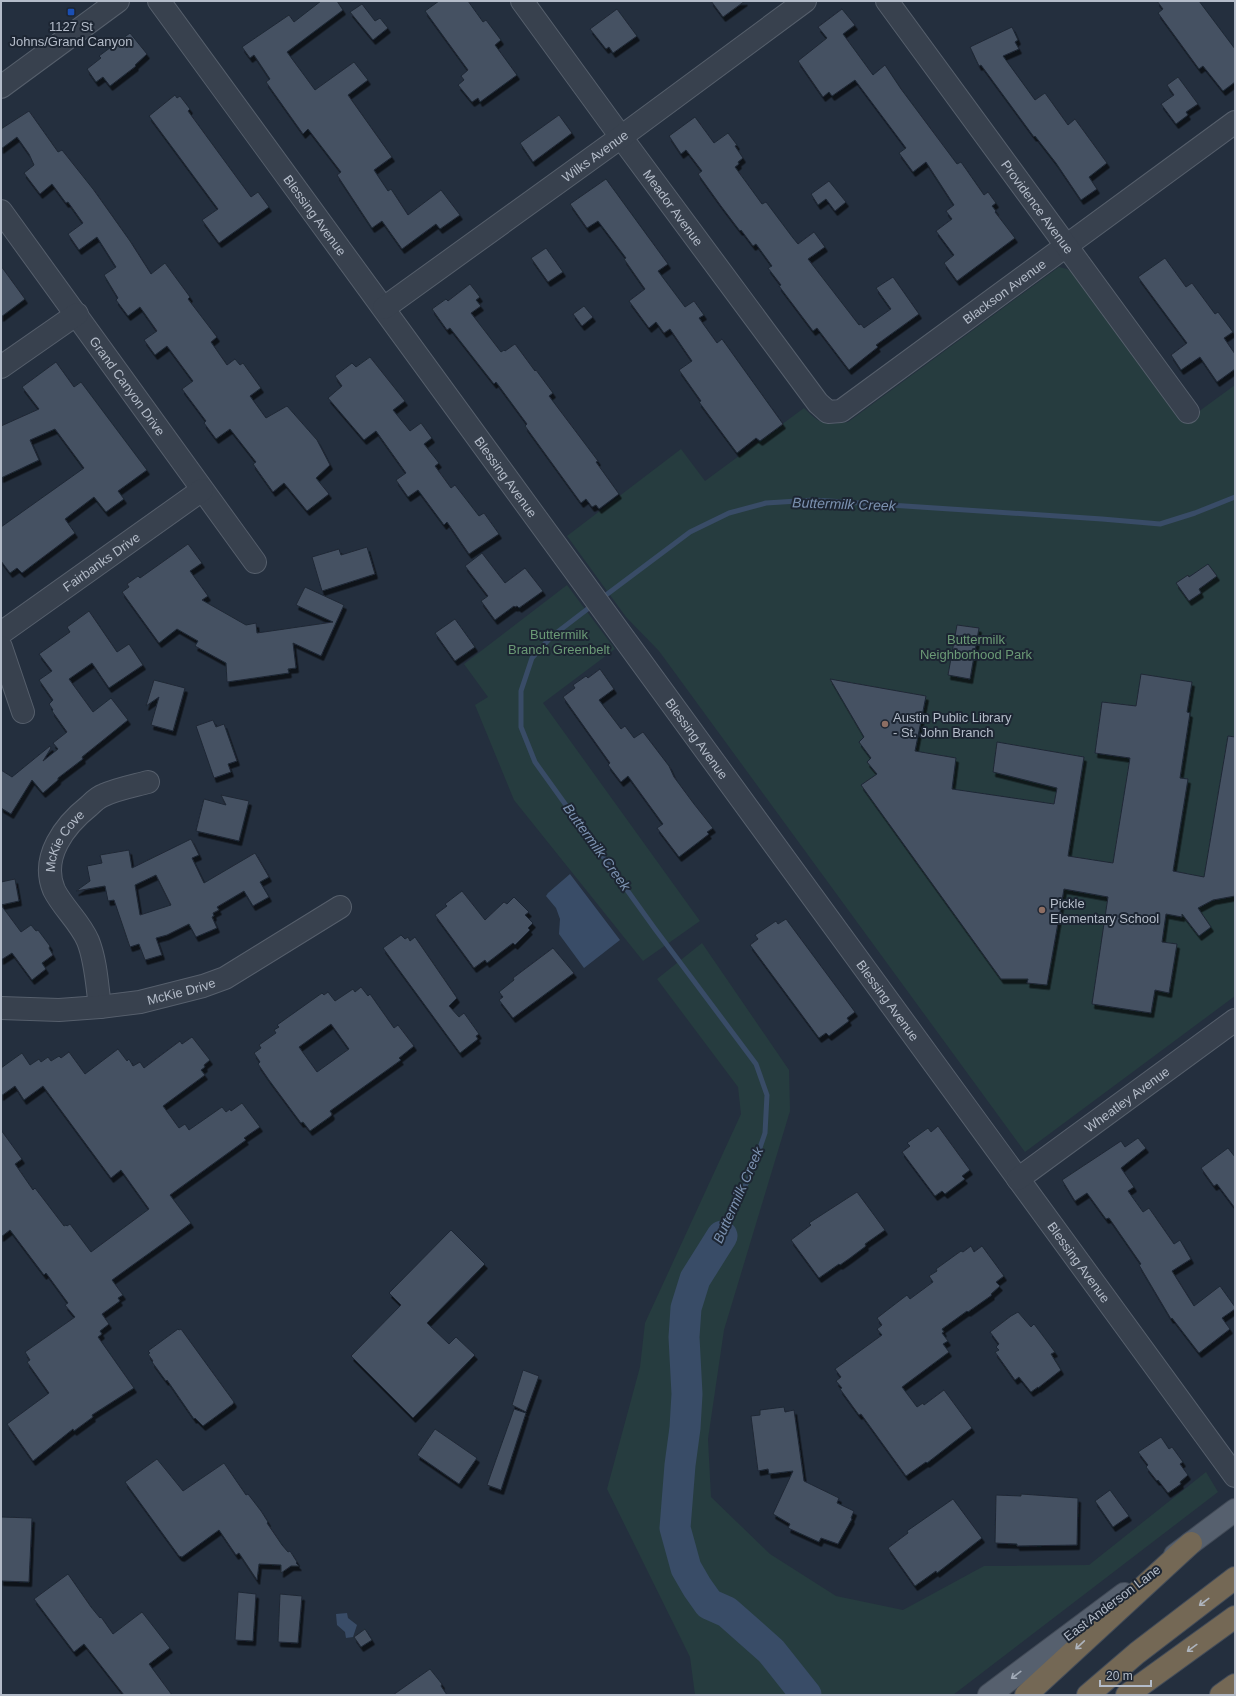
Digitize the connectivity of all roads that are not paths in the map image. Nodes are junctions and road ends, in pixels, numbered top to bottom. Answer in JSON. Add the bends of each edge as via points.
{"nodes":[{"id":1,"x":118,"y":1,"type":"edge"},
{"id":2,"x":159,"y":1,"type":"edge"},
{"id":3,"x":522,"y":1,"type":"edge"},
{"id":4,"x":805,"y":1,"type":"edge"},
{"id":5,"x":887,"y":1,"type":"edge"},
{"id":6,"x":1,"y":87,"type":"edge"},
{"id":7,"x":1235,"y":122,"type":"edge"},
{"id":8,"x":620,"y":138,"type":"junction"},
{"id":9,"x":1,"y":211,"type":"edge"},
{"id":10,"x":1065,"y":245,"type":"junction"},
{"id":11,"x":384,"y":308,"type":"junction"},
{"id":12,"x":77,"y":314,"type":"junction"},
{"id":13,"x":1,"y":367,"type":"edge"},
{"id":14,"x":828,"y":412,"type":"joint"},
{"id":15,"x":1188,"y":412,"type":"dead end"},
{"id":16,"x":202,"y":490,"type":"junction"},
{"id":17,"x":255,"y":562,"type":"dead end"},
{"id":18,"x":1,"y":633,"type":"edge"},
{"id":19,"x":1,"y":647,"type":"edge"},
{"id":20,"x":23,"y":712,"type":"dead end"},
{"id":21,"x":148,"y":782,"type":"dead end"},
{"id":22,"x":340,"y":907,"type":"dead end"},
{"id":23,"x":100,"y":1007,"type":"junction"},
{"id":24,"x":1,"y":1008,"type":"edge"},
{"id":25,"x":1235,"y":1020,"type":"edge"},
{"id":26,"x":1018,"y":1179,"type":"junction"},
{"id":27,"x":1235,"y":1476,"type":"edge"},
{"id":28,"x":1235,"y":1510,"type":"edge"},
{"id":29,"x":1191,"y":1543,"type":"junction"},
{"id":30,"x":1235,"y":1578,"type":"edge"},
{"id":31,"x":1235,"y":1617,"type":"edge"},
{"id":32,"x":1235,"y":1685,"type":"edge"},
{"id":33,"x":989,"y":1695,"type":"edge"},
{"id":34,"x":1026,"y":1695,"type":"edge"},
{"id":35,"x":1088,"y":1695,"type":"edge"},
{"id":36,"x":1127,"y":1695,"type":"edge"},
{"id":37,"x":1221,"y":1695,"type":"edge"}],
"edges":[{"from":1,"to":6,"type":"street"},
{"from":2,"to":11,"type":"street","name":"Blessing Avenue"},
{"from":3,"to":8,"type":"street","name":"Meador Avenue"},
{"from":4,"to":8,"type":"street","name":"Wilks Avenue"},
{"from":5,"to":10,"type":"street","name":"Providence Avenue"},
{"from":7,"to":10,"type":"street","name":"Blackson Avenue"},
{"from":8,"to":11,"type":"street","name":"Wilks Avenue"},
{"from":8,"to":14,"type":"street","name":"Meador Avenue","via":[[818,403]]},
{"from":9,"to":12,"type":"street","name":"Grand Canyon Drive"},
{"from":10,"to":14,"type":"street","name":"Blackson Avenue","via":[[841,411]]},
{"from":10,"to":15,"type":"street","name":"Providence Avenue"},
{"from":11,"to":26,"type":"street","name":"Blessing Avenue"},
{"from":12,"to":13,"type":"street"},
{"from":12,"to":16,"type":"street","name":"Grand Canyon Drive"},
{"from":16,"to":17,"type":"street","name":"Grand Canyon Drive"},
{"from":16,"to":18,"type":"street","name":"Fairbanks Drive"},
{"from":19,"to":20,"type":"street"},
{"from":21,"to":23,"type":"street","name":"McKie Cove","via":[[102,795],[78,814],[58,841],[51,863],[54,889],[83,930],[92,950]]},
{"from":22,"to":23,"type":"street","name":"McKie Drive","via":[[225,978],[140,1002]]},
{"from":23,"to":24,"type":"street","name":"McKie Drive","via":[[59,1010]]},
{"from":25,"to":26,"type":"street","name":"Wheatley Avenue"},
{"from":26,"to":27,"type":"street","name":"Blessing Avenue"},
{"from":28,"to":29,"type":"main road","name":"East Anderson Lane"},
{"from":29,"to":33,"type":"main road","name":"East Anderson Lane","one_way":true},
{"from":29,"to":34,"type":"highway","one_way":true},
{"from":30,"to":35,"type":"highway","one_way":true,"via":[[1137,1653]]},
{"from":31,"to":36,"type":"highway","one_way":true},
{"from":32,"to":37,"type":"highway"}]}
